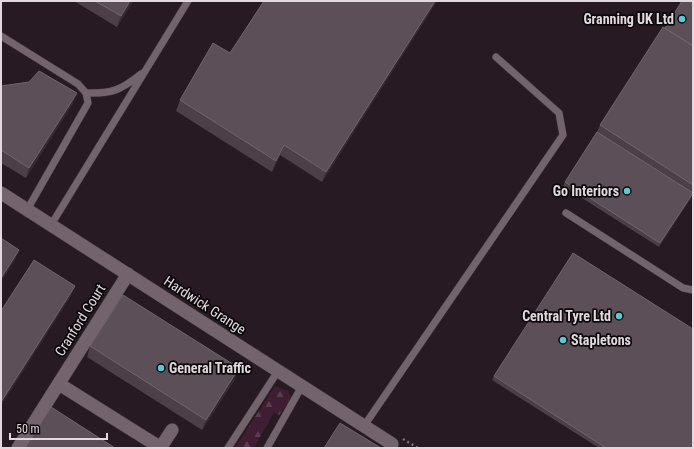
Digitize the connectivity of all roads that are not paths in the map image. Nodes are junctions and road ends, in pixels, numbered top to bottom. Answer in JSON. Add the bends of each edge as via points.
{"nodes":[{"id":1,"x":188,"y":1,"type":"edge"},
{"id":2,"x":1,"y":36,"type":"edge"},
{"id":3,"x":496,"y":57,"type":"dead end"},
{"id":4,"x":145,"y":72,"type":"junction"},
{"id":5,"x":86,"y":93,"type":"junction"},
{"id":6,"x":1,"y":193,"type":"edge"},
{"id":7,"x":27,"y":210,"type":"junction"},
{"id":8,"x":566,"y":213,"type":"dead end"},
{"id":9,"x":51,"y":225,"type":"junction"},
{"id":10,"x":128,"y":274,"type":"junction"},
{"id":11,"x":693,"y":290,"type":"edge"},
{"id":12,"x":278,"y":371,"type":"junction"},
{"id":13,"x":59,"y":384,"type":"junction"},
{"id":14,"x":302,"y":386,"type":"junction"},
{"id":15,"x":364,"y":426,"type":"junction"},
{"id":16,"x":172,"y":430,"type":"dead end"},
{"id":17,"x":392,"y":444,"type":"dead end"},
{"id":18,"x":18,"y":448,"type":"edge"},
{"id":19,"x":161,"y":448,"type":"edge"},
{"id":20,"x":228,"y":448,"type":"edge"},
{"id":21,"x":267,"y":448,"type":"edge"}],
"edges":[{"from":1,"to":4,"type":"lane"},
{"from":2,"to":5,"type":"lane","via":[[78,84]]},
{"from":3,"to":15,"type":"lane","via":[[559,113],[563,135]]},
{"from":4,"to":5,"type":"lane","via":[[119,90],[106,94]]},
{"from":4,"to":9,"type":"lane"},
{"from":5,"to":7,"type":"lane","via":[[88,103]]},
{"from":6,"to":7,"type":"street","name":"Hardwick Grange"},
{"from":7,"to":9,"type":"street","name":"Hardwick Grange"},
{"from":8,"to":11,"type":"lane","via":[[683,288]]},
{"from":9,"to":10,"type":"street","name":"Hardwick Grange"},
{"from":10,"to":12,"type":"street","name":"Hardwick Grange"},
{"from":10,"to":13,"type":"street","name":"Cranford Court"},
{"from":12,"to":14,"type":"street","name":"Hardwick Grange"},
{"from":12,"to":20,"type":"lane"},
{"from":13,"to":18,"type":"street","name":"Cranford Court"},
{"from":13,"to":19,"type":"street"},
{"from":14,"to":15,"type":"street","name":"Hardwick Grange"},
{"from":14,"to":21,"type":"lane"},
{"from":15,"to":17,"type":"street","name":"Hardwick Grange"},
{"from":16,"to":19,"type":"street"}]}
